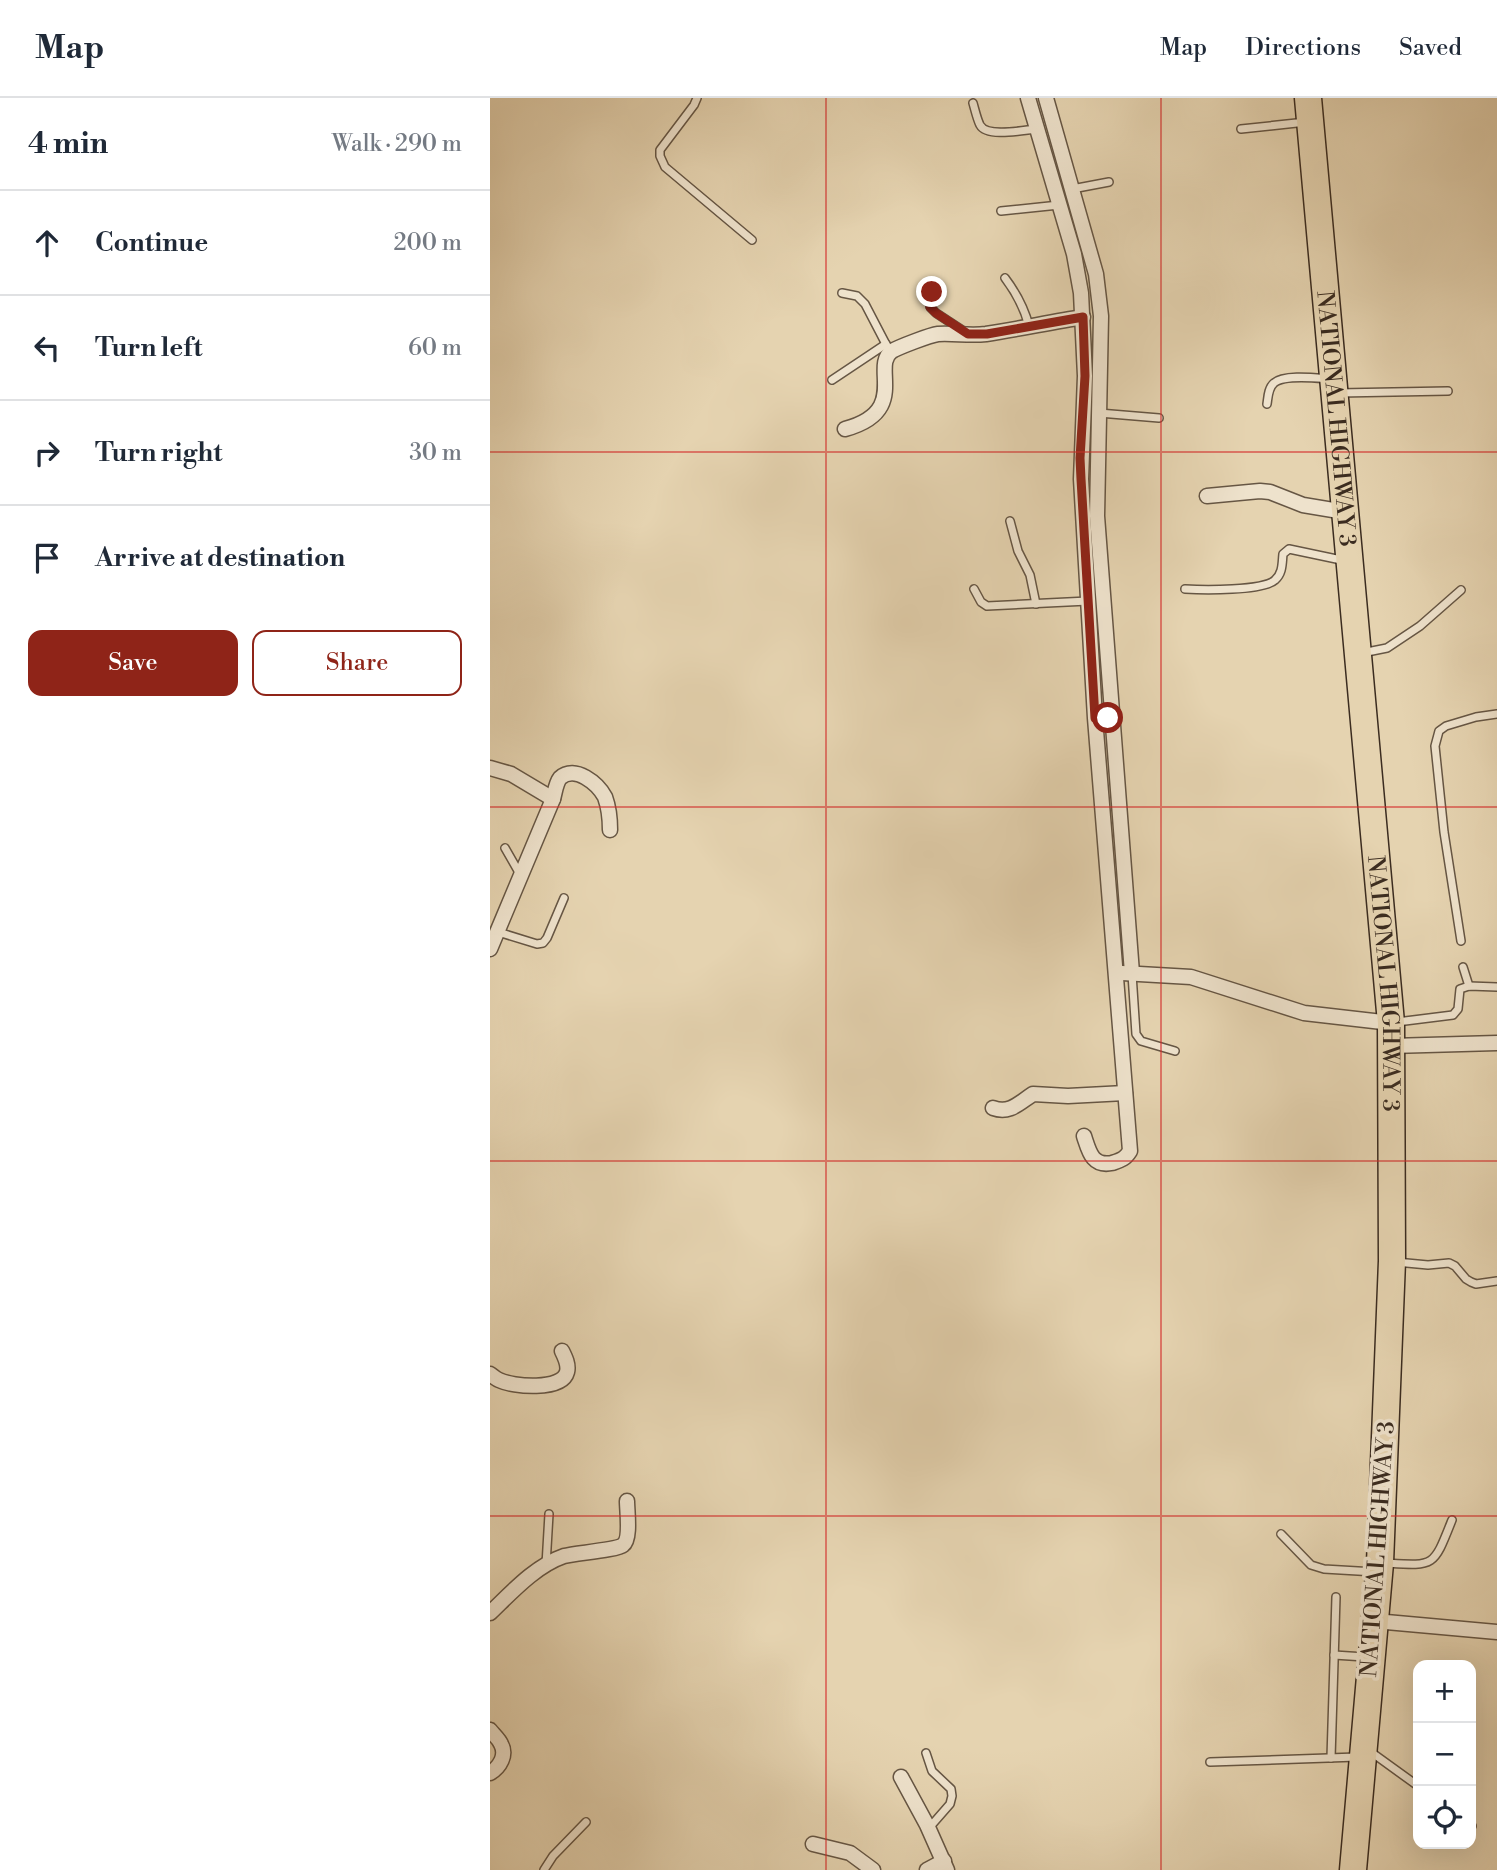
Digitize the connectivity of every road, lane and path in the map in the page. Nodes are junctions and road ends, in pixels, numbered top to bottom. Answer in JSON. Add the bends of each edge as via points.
{"nodes":[{"id":1,"x":696,"y":98,"type":"edge"},
{"id":2,"x":1028,"y":98,"type":"edge"},
{"id":3,"x":1046,"y":98,"type":"edge"},
{"id":4,"x":973,"y":103,"type":"dead end"},
{"id":5,"x":1309,"y":110,"type":"edge"},
{"id":6,"x":1037,"y":129,"type":"junction"},
{"id":7,"x":1241,"y":129,"type":"dead end"},
{"id":8,"x":1109,"y":182,"type":"dead end"},
{"id":9,"x":1072,"y":189,"type":"junction"},
{"id":10,"x":1059,"y":205,"type":"junction"},
{"id":11,"x":1001,"y":211,"type":"dead end"},
{"id":12,"x":752,"y":240,"type":"dead end"},
{"id":13,"x":1005,"y":278,"type":"dead end"},
{"id":14,"x":935,"y":284,"type":"dead end"},
{"id":15,"x":842,"y":293,"type":"dead end"},
{"id":16,"x":1083,"y":317,"type":"junction"},
{"id":17,"x":1029,"y":326,"type":"junction"},
{"id":18,"x":968,"y":334,"type":"junction"},
{"id":19,"x":888,"y":348,"type":"junction"},
{"id":20,"x":832,"y":380,"type":"dead end"},
{"id":21,"x":1334,"y":386,"type":"junction"},
{"id":22,"x":1448,"y":391,"type":"dead end"},
{"id":23,"x":1267,"y":404,"type":"dead end"},
{"id":24,"x":1098,"y":413,"type":"junction"},
{"id":25,"x":1158,"y":418,"type":"dead end"},
{"id":26,"x":845,"y":429,"type":"dead end"},
{"id":27,"x":1207,"y":496,"type":"dead end"},
{"id":28,"x":1345,"y":512,"type":"junction"},
{"id":29,"x":1010,"y":521,"type":"dead end"},
{"id":30,"x":1350,"y":562,"type":"junction"},
{"id":31,"x":1185,"y":589,"type":"dead end"},
{"id":32,"x":974,"y":590,"type":"dead end"},
{"id":33,"x":1461,"y":590,"type":"dead end"},
{"id":34,"x":1088,"y":601,"type":"junction"},
{"id":35,"x":1036,"y":604,"type":"junction"},
{"id":36,"x":1358,"y":653,"type":"junction"},
{"id":37,"x":1497,"y":714,"type":"edge"},
{"id":38,"x":1103,"y":718,"type":"junction"},
{"id":39,"x":490,"y":768,"type":"edge"},
{"id":40,"x":553,"y":799,"type":"junction"},
{"id":41,"x":610,"y":830,"type":"dead end"},
{"id":42,"x":505,"y":848,"type":"dead end"},
{"id":43,"x":521,"y":877,"type":"junction"},
{"id":44,"x":564,"y":898,"type":"dead end"},
{"id":45,"x":498,"y":932,"type":"junction"},
{"id":46,"x":1461,"y":940,"type":"dead end"},
{"id":47,"x":490,"y":949,"type":"edge"},
{"id":48,"x":1463,"y":967,"type":"dead end"},
{"id":49,"x":1124,"y":973,"type":"junction"},
{"id":50,"x":1469,"y":986,"type":"junction"},
{"id":51,"x":1497,"y":986,"type":"edge"},
{"id":52,"x":1391,"y":1034,"type":"junction"},
{"id":53,"x":1497,"y":1043,"type":"edge"},
{"id":54,"x":1175,"y":1051,"type":"dead end"},
{"id":55,"x":1125,"y":1093,"type":"junction"},
{"id":56,"x":993,"y":1108,"type":"dead end"},
{"id":57,"x":1084,"y":1136,"type":"dead end"},
{"id":58,"x":1392,"y":1261,"type":"junction"},
{"id":59,"x":1497,"y":1281,"type":"edge"},
{"id":60,"x":562,"y":1351,"type":"dead end"},
{"id":61,"x":490,"y":1374,"type":"edge"},
{"id":62,"x":627,"y":1502,"type":"dead end"},
{"id":63,"x":549,"y":1514,"type":"dead end"},
{"id":64,"x":1452,"y":1520,"type":"dead end"},
{"id":65,"x":1281,"y":1534,"type":"dead end"},
{"id":66,"x":546,"y":1565,"type":"junction"},
{"id":67,"x":1379,"y":1567,"type":"junction"},
{"id":68,"x":1336,"y":1597,"type":"dead end"},
{"id":69,"x":490,"y":1613,"type":"edge"},
{"id":70,"x":1375,"y":1621,"type":"junction"},
{"id":71,"x":1497,"y":1632,"type":"edge"},
{"id":72,"x":1334,"y":1655,"type":"junction"},
{"id":73,"x":1371,"y":1658,"type":"junction"},
{"id":74,"x":490,"y":1730,"type":"edge"},
{"id":75,"x":1362,"y":1751,"type":"junction"},
{"id":76,"x":926,"y":1753,"type":"dead end"},
{"id":77,"x":1331,"y":1758,"type":"junction"},
{"id":78,"x":1210,"y":1762,"type":"dead end"},
{"id":79,"x":490,"y":1773,"type":"edge"},
{"id":80,"x":901,"y":1777,"type":"dead end"},
{"id":81,"x":1413,"y":1783,"type":"edge"},
{"id":82,"x":586,"y":1822,"type":"dead end"},
{"id":83,"x":929,"y":1828,"type":"junction"},
{"id":84,"x":813,"y":1843,"type":"dead end"},
{"id":85,"x":946,"y":1866,"type":"edge"},
{"id":86,"x":544,"y":1870,"type":"edge"},
{"id":87,"x":873,"y":1870,"type":"edge"},
{"id":88,"x":928,"y":1870,"type":"edge"},
{"id":89,"x":1353,"y":1870,"type":"edge"}],
"edges":[{"from":1,"to":12,"type":"lane","via":[[660,156],[665,167]]},
{"from":2,"to":6,"type":"street"},
{"from":3,"to":9,"type":"street"},
{"from":4,"to":6,"type":"lane","via":[[985,131]]},
{"from":5,"to":7,"type":"lane"},
{"from":5,"to":21,"type":"highway","name":"NATIONAL HIGHWAY 3"},
{"from":6,"to":10,"type":"street"},
{"from":8,"to":9,"type":"lane"},
{"from":9,"to":24,"type":"street","via":[[1099,292]]},
{"from":10,"to":11,"type":"lane"},
{"from":10,"to":16,"type":"street","via":[[1079,274]]},
{"from":13,"to":17,"type":"lane","via":[[1024,307]]},
{"from":14,"to":18,"type":"lane","via":[[930,307]]},
{"from":15,"to":19,"type":"lane","via":[[857,296],[865,304]]},
{"from":16,"to":17,"type":"street"},
{"from":16,"to":34,"type":"street","via":[[1080,458]]},
{"from":17,"to":18,"type":"street"},
{"from":18,"to":19,"type":"street","via":[[934,335]]},
{"from":19,"to":20,"type":"lane"},
{"from":19,"to":26,"type":"street","via":[[884,401],[862,425]]},
{"from":21,"to":22,"type":"lane"},
{"from":21,"to":23,"type":"lane","via":[[1284,378],[1270,389]]},
{"from":21,"to":28,"type":"highway","name":"NATIONAL HIGHWAY 3"},
{"from":24,"to":25,"type":"lane"},
{"from":24,"to":38,"type":"street"},
{"from":27,"to":28,"type":"street","via":[[1270,492],[1303,505]]},
{"from":28,"to":30,"type":"highway","name":"NATIONAL HIGHWAY 3"},
{"from":29,"to":35,"type":"lane"},
{"from":30,"to":31,"type":"lane","via":[[1289,549],[1273,582]]},
{"from":30,"to":36,"type":"highway","name":"NATIONAL HIGHWAY 3"},
{"from":32,"to":35,"type":"lane","via":[[987,606]]},
{"from":33,"to":36,"type":"lane","via":[[1387,648]]},
{"from":34,"to":35,"type":"lane"},
{"from":34,"to":38,"type":"street"},
{"from":36,"to":52,"type":"highway","name":"NATIONAL HIGHWAY 3"},
{"from":37,"to":46,"type":"lane","via":[[1446,726],[1439,731],[1435,746]]},
{"from":38,"to":49,"type":"street"},
{"from":39,"to":40,"type":"street","via":[[511,774]]},
{"from":40,"to":41,"type":"street","via":[[562,776],[585,777],[604,797]]},
{"from":40,"to":43,"type":"street"},
{"from":42,"to":43,"type":"lane"},
{"from":43,"to":45,"type":"street"},
{"from":44,"to":45,"type":"lane","via":[[542,943]]},
{"from":45,"to":47,"type":"street"},
{"from":48,"to":50,"type":"lane"},
{"from":49,"to":52,"type":"street","via":[[1191,977],[1304,1013]]},
{"from":49,"to":54,"type":"lane","via":[[1136,1034],[1141,1041]]},
{"from":49,"to":55,"type":"street"},
{"from":50,"to":51,"type":"lane"},
{"from":50,"to":52,"type":"lane","via":[[1460,989],[1453,1015]]},
{"from":52,"to":53,"type":"street"},
{"from":52,"to":58,"type":"highway","name":"NATIONAL HIGHWAY 3"},
{"from":55,"to":56,"type":"street","via":[[1033,1094],[1011,1110]]},
{"from":55,"to":57,"type":"street","via":[[1130,1151],[1125,1159],[1105,1164],[1094,1160]]},
{"from":58,"to":59,"type":"lane","via":[[1449,1263],[1471,1282]]},
{"from":58,"to":67,"type":"highway","name":"NATIONAL HIGHWAY 3"},
{"from":60,"to":61,"type":"street","via":[[568,1371],[559,1382],[516,1384]]},
{"from":62,"to":66,"type":"street","via":[[628,1530],[623,1545],[566,1556]]},
{"from":63,"to":66,"type":"lane"},
{"from":64,"to":67,"type":"lane","via":[[1432,1560]]},
{"from":65,"to":67,"type":"lane","via":[[1311,1564],[1324,1569]]},
{"from":66,"to":69,"type":"street"},
{"from":67,"to":70,"type":"highway","name":"NATIONAL HIGHWAY 3"},
{"from":68,"to":72,"type":"lane"},
{"from":70,"to":71,"type":"street"},
{"from":70,"to":73,"type":"highway","name":"NATIONAL HIGHWAY 3"},
{"from":72,"to":73,"type":"lane"},
{"from":72,"to":77,"type":"lane"},
{"from":73,"to":75,"type":"highway","name":"NATIONAL HIGHWAY 3"},
{"from":74,"to":79,"type":"street","via":[[502,1745],[503,1758]]},
{"from":75,"to":77,"type":"lane"},
{"from":75,"to":81,"type":"lane"},
{"from":75,"to":89,"type":"highway","name":"NATIONAL HIGHWAY 3"},
{"from":76,"to":83,"type":"lane","via":[[952,1796]]},
{"from":77,"to":78,"type":"lane"},
{"from":80,"to":83,"type":"street"},
{"from":82,"to":86,"type":"lane"},
{"from":83,"to":85,"type":"street"},
{"from":84,"to":87,"type":"street","via":[[850,1853]]},
{"from":85,"to":88,"type":"street"}]}
